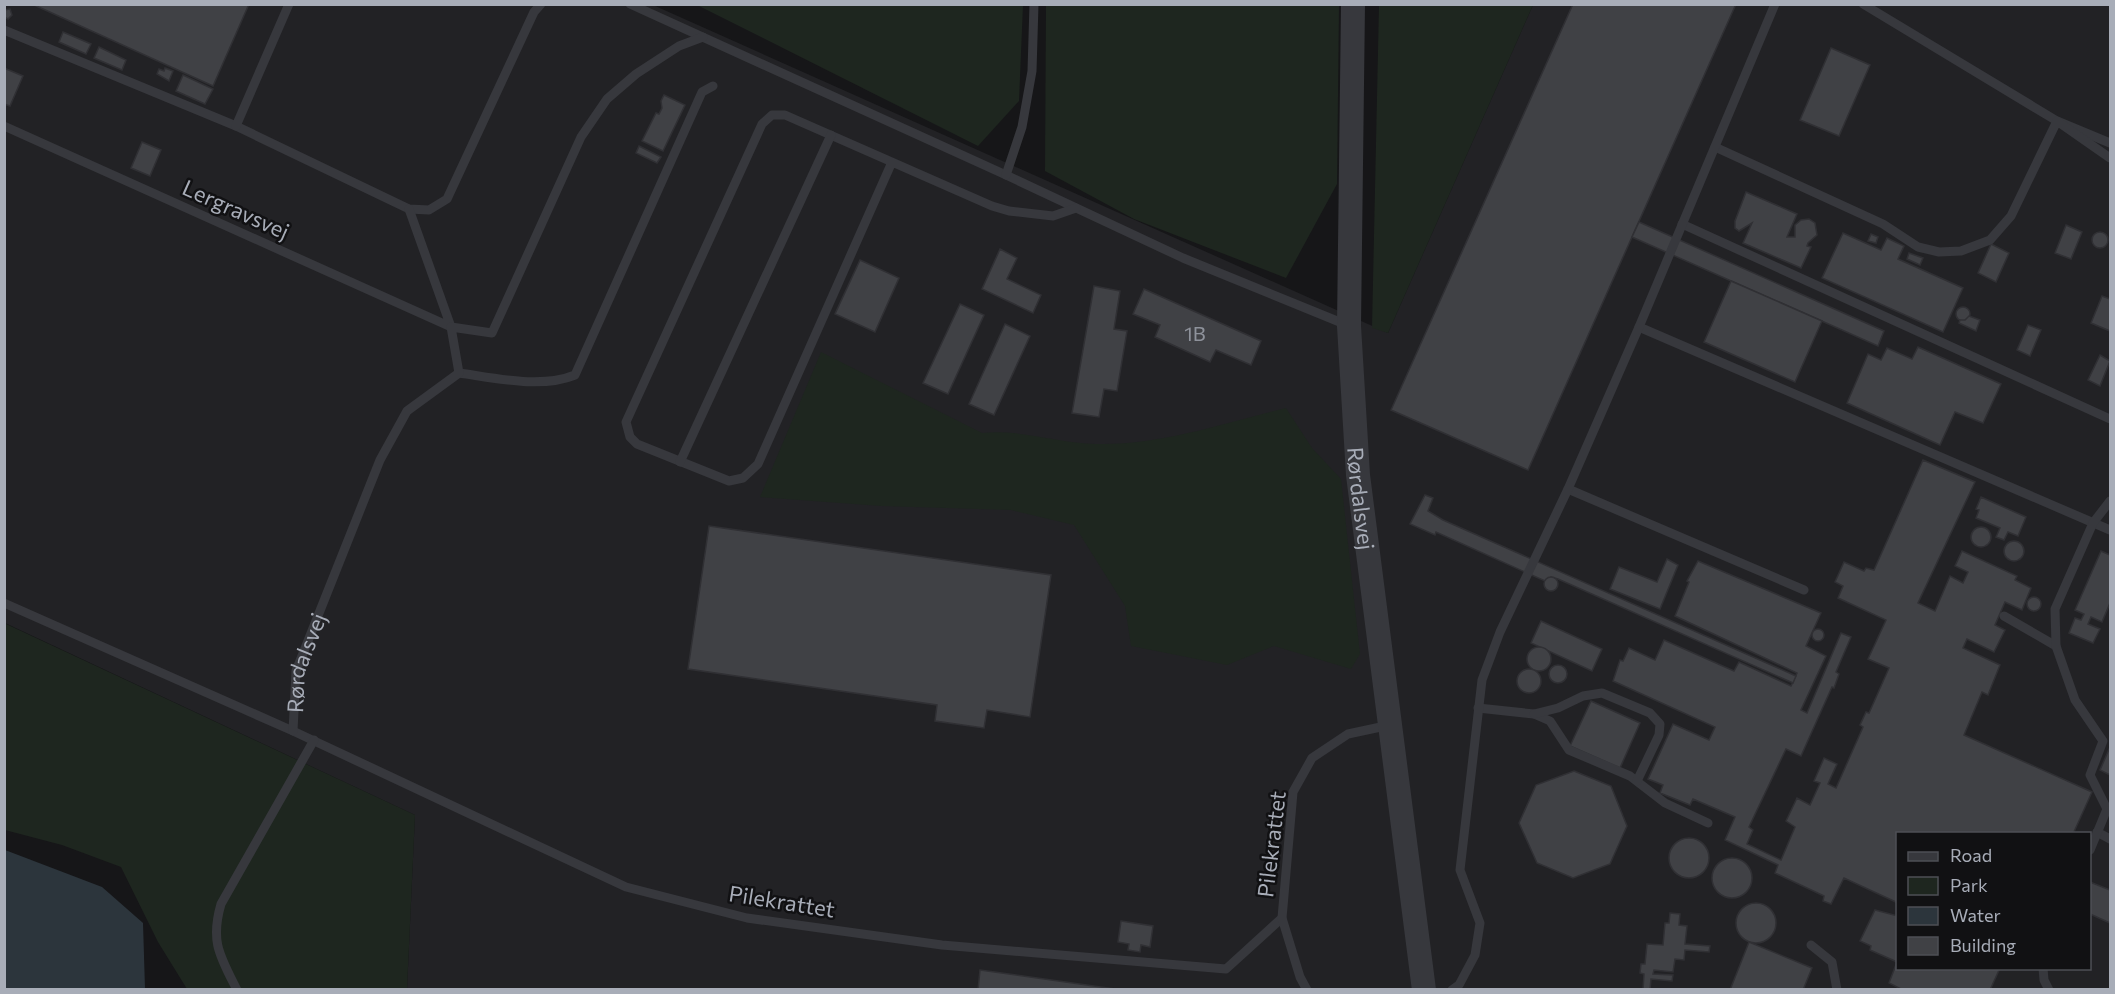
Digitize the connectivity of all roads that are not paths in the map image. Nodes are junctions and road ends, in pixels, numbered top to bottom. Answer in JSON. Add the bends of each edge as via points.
{"nodes":[{"id":1,"x":289,"y":4,"type":"edge"},
{"id":2,"x":541,"y":4,"type":"edge"},
{"id":3,"x":630,"y":4,"type":"edge"},
{"id":4,"x":1034,"y":4,"type":"edge"},
{"id":5,"x":1353,"y":4,"type":"edge"},
{"id":6,"x":1775,"y":4,"type":"edge"},
{"id":7,"x":1863,"y":4,"type":"edge"},
{"id":8,"x":4,"y":30,"type":"edge"},
{"id":9,"x":703,"y":38,"type":"junction"},
{"id":10,"x":713,"y":86,"type":"dead end"},
{"id":11,"x":2057,"y":121,"type":"junction"},
{"id":12,"x":4,"y":126,"type":"edge"},
{"id":13,"x":236,"y":126,"type":"junction"},
{"id":14,"x":831,"y":135,"type":"junction"},
{"id":15,"x":2110,"y":142,"type":"edge"},
{"id":16,"x":1715,"y":147,"type":"junction"},
{"id":17,"x":2110,"y":158,"type":"edge"},
{"id":18,"x":892,"y":162,"type":"junction"},
{"id":19,"x":1006,"y":175,"type":"junction"},
{"id":20,"x":1076,"y":208,"type":"junction"},
{"id":21,"x":409,"y":209,"type":"junction"},
{"id":22,"x":1682,"y":224,"type":"junction"},
{"id":23,"x":1349,"y":326,"type":"junction"},
{"id":24,"x":451,"y":327,"type":"junction"},
{"id":25,"x":1639,"y":327,"type":"junction"},
{"id":26,"x":459,"y":373,"type":"junction"},
{"id":27,"x":2110,"y":419,"type":"edge"},
{"id":28,"x":680,"y":462,"type":"junction"},
{"id":29,"x":1568,"y":489,"type":"junction"},
{"id":30,"x":2110,"y":501,"type":"edge"},
{"id":31,"x":2093,"y":523,"type":"junction"},
{"id":32,"x":2110,"y":530,"type":"edge"},
{"id":33,"x":1804,"y":590,"type":"dead end"},
{"id":34,"x":4,"y":603,"type":"edge"},
{"id":35,"x":2004,"y":616,"type":"dead end"},
{"id":36,"x":2056,"y":646,"type":"junction"},
{"id":37,"x":1478,"y":708,"type":"junction"},
{"id":38,"x":1534,"y":714,"type":"junction"},
{"id":39,"x":1391,"y":724,"type":"junction"},
{"id":40,"x":293,"y":731,"type":"junction"},
{"id":41,"x":314,"y":740,"type":"junction"},
{"id":42,"x":1637,"y":781,"type":"junction"},
{"id":43,"x":1708,"y":823,"type":"dead end"},
{"id":44,"x":2097,"y":832,"type":"junction"},
{"id":45,"x":2110,"y":838,"type":"edge"},
{"id":46,"x":2091,"y":847,"type":"edge"},
{"id":47,"x":1282,"y":918,"type":"junction"},
{"id":48,"x":1811,"y":945,"type":"dead end"},
{"id":49,"x":2043,"y":970,"type":"edge"},
{"id":50,"x":1423,"y":980,"type":"edge"},
{"id":51,"x":1456,"y":987,"type":"edge"},
{"id":52,"x":237,"y":990,"type":"edge"},
{"id":53,"x":1307,"y":990,"type":"edge"},
{"id":54,"x":1837,"y":990,"type":"edge"},
{"id":55,"x":2049,"y":990,"type":"edge"}],
"edges":[{"from":1,"to":13,"type":"lane"},
{"from":2,"to":21,"type":"lane","via":[[447,199],[429,210]]},
{"from":3,"to":9,"type":"lane"},
{"from":4,"to":19,"type":"lane","via":[[1032,71],[1022,127]]},
{"from":5,"to":23,"type":"street","name":"Rørdalsvej"},
{"from":6,"to":16,"type":"lane"},
{"from":7,"to":11,"type":"lane"},
{"from":8,"to":13,"type":"lane"},
{"from":9,"to":19,"type":"lane"},
{"from":9,"to":24,"type":"lane","name":"Lergravsvej","via":[[679,46],[607,99],[581,137],[492,333]]},
{"from":10,"to":26,"type":"lane","via":[[702,92],[575,375],[560,381]]},
{"from":11,"to":15,"type":"lane"},
{"from":11,"to":16,"type":"lane","via":[[2011,216],[1990,240],[1960,251],[1918,247],[1882,224]]},
{"from":11,"to":17,"type":"lane"},
{"from":12,"to":24,"type":"lane","name":"Lergravsvej"},
{"from":13,"to":21,"type":"lane"},
{"from":14,"to":18,"type":"lane"},
{"from":14,"to":28,"type":"lane"},
{"from":14,"to":28,"type":"lane","via":[[785,115],[772,115],[762,124],[626,422],[630,437],[637,444]]},
{"from":16,"to":22,"type":"lane"},
{"from":18,"to":20,"type":"lane","via":[[1008,211],[1053,216]]},
{"from":18,"to":28,"type":"lane","via":[[758,464],[743,478],[729,481]]},
{"from":19,"to":20,"type":"lane"},
{"from":20,"to":23,"type":"lane","via":[[1183,258]]},
{"from":21,"to":24,"type":"lane"},
{"from":22,"to":25,"type":"lane"},
{"from":22,"to":27,"type":"lane"},
{"from":23,"to":39,"type":"street","name":"Rørdalsvej","via":[[1358,475]]},
{"from":24,"to":26,"type":"lane"},
{"from":25,"to":29,"type":"lane"},
{"from":25,"to":31,"type":"lane"},
{"from":26,"to":40,"type":"lane","name":"Rørdalsvej","via":[[407,411],[380,460],[296,671]]},
{"from":29,"to":33,"type":"lane"},
{"from":29,"to":37,"type":"lane","via":[[1500,632],[1482,680]]},
{"from":30,"to":31,"type":"lane"},
{"from":31,"to":32,"type":"lane"},
{"from":31,"to":36,"type":"lane","via":[[2055,609]]},
{"from":34,"to":40,"type":"lane","name":"Rørdalsvej"},
{"from":35,"to":36,"type":"lane"},
{"from":36,"to":44,"type":"lane","via":[[2075,700],[2103,741],[2090,775],[2107,809]]},
{"from":37,"to":38,"type":"lane"},
{"from":37,"to":51,"type":"lane","via":[[1460,870],[1480,923],[1475,955]]},
{"from":38,"to":42,"type":"lane","via":[[1550,721],[1569,750]]},
{"from":38,"to":42,"type":"lane","via":[[1602,693],[1650,713],[1660,724],[1659,735]]},
{"from":39,"to":47,"type":"lane","name":"Pilekrattet","via":[[1348,734],[1312,758],[1293,792]]},
{"from":39,"to":50,"type":"street","name":"Rørdalsvej"},
{"from":40,"to":41,"type":"lane","name":"Pilekrattet"},
{"from":41,"to":47,"type":"lane","name":"Pilekrattet","via":[[626,887],[747,918],[942,945],[1226,969]]},
{"from":41,"to":52,"type":"lane","via":[[221,904],[215,940]]},
{"from":42,"to":43,"type":"lane","via":[[1665,803]]},
{"from":44,"to":45,"type":"lane"},
{"from":44,"to":46,"type":"lane"},
{"from":47,"to":53,"type":"lane","name":"Pilekrattet"},
{"from":48,"to":54,"type":"lane","via":[[1832,962]]},
{"from":49,"to":55,"type":"lane"}]}
